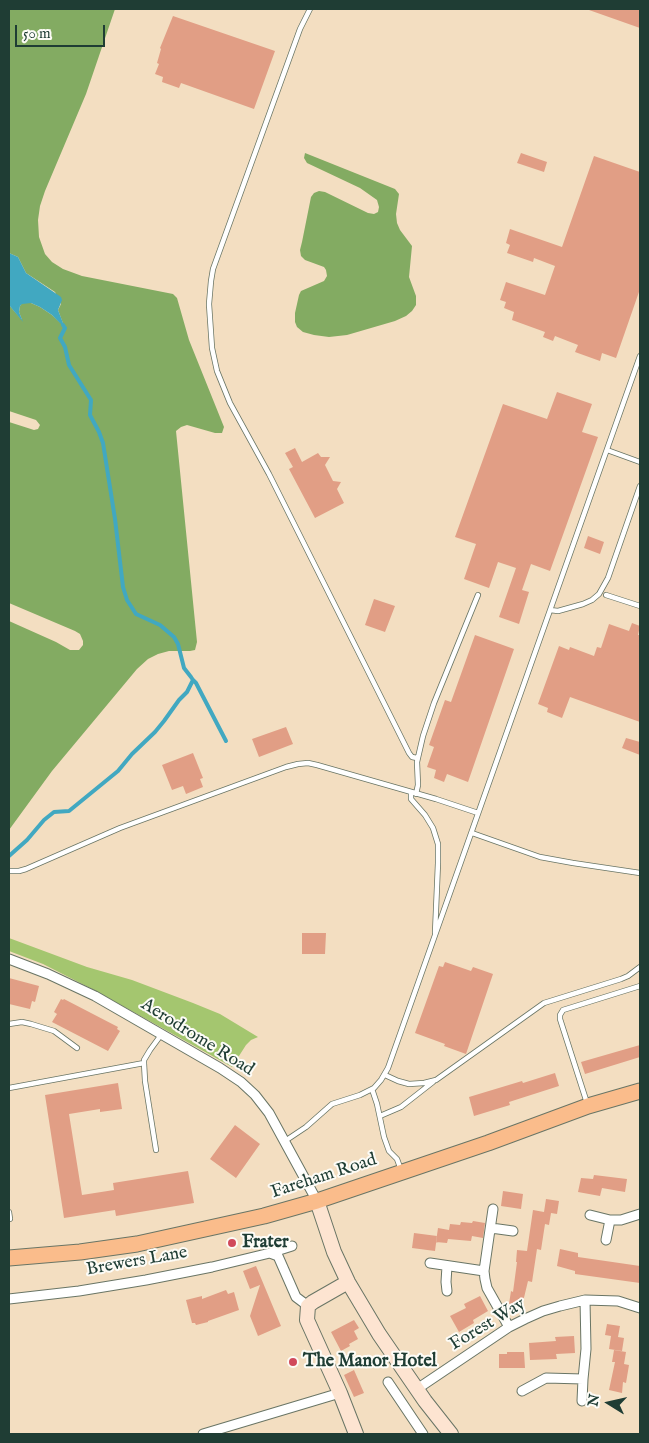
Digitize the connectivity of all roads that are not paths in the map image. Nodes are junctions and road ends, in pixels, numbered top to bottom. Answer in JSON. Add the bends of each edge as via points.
{"nodes":[{"id":1,"x":310,"y":9,"type":"edge"},
{"id":2,"x":640,"y":356,"type":"edge"},
{"id":3,"x":607,"y":450,"type":"junction"},
{"id":4,"x":640,"y":462,"type":"edge"},
{"id":5,"x":640,"y":486,"type":"edge"},
{"id":6,"x":606,"y":594,"type":"dead end"},
{"id":7,"x":478,"y":595,"type":"dead end"},
{"id":8,"x":640,"y":606,"type":"edge"},
{"id":9,"x":550,"y":610,"type":"junction"},
{"id":10,"x":417,"y":758,"type":"junction"},
{"id":11,"x":411,"y":792,"type":"junction"},
{"id":12,"x":416,"y":794,"type":"junction"},
{"id":13,"x":478,"y":813,"type":"junction"},
{"id":14,"x":472,"y":833,"type":"junction"},
{"id":15,"x":9,"y":872,"type":"edge"},
{"id":16,"x":640,"y":872,"type":"edge"},
{"id":17,"x":434,"y":942,"type":"junction"},
{"id":18,"x":9,"y":959,"type":"edge"},
{"id":19,"x":640,"y":967,"type":"edge"},
{"id":20,"x":640,"y":986,"type":"edge"},
{"id":21,"x":9,"y":1024,"type":"edge"},
{"id":22,"x":161,"y":1034,"type":"junction"},
{"id":23,"x":77,"y":1048,"type":"dead end"},
{"id":24,"x":144,"y":1063,"type":"junction"},
{"id":25,"x":385,"y":1075,"type":"junction"},
{"id":26,"x":436,"y":1080,"type":"junction"},
{"id":27,"x":9,"y":1088,"type":"edge"},
{"id":28,"x":372,"y":1089,"type":"junction"},
{"id":29,"x":640,"y":1091,"type":"edge"},
{"id":30,"x":588,"y":1106,"type":"junction"},
{"id":31,"x":380,"y":1116,"type":"junction"},
{"id":32,"x":285,"y":1141,"type":"junction"},
{"id":33,"x":156,"y":1150,"type":"dead end"},
{"id":34,"x":402,"y":1171,"type":"junction"},
{"id":35,"x":317,"y":1201,"type":"junction"},
{"id":36,"x":493,"y":1209,"type":"dead end"},
{"id":37,"x":9,"y":1212,"type":"edge"},
{"id":38,"x":640,"y":1214,"type":"edge"},
{"id":39,"x":590,"y":1215,"type":"dead end"},
{"id":40,"x":10,"y":1219,"type":"edge"},
{"id":41,"x":610,"y":1220,"type":"junction"},
{"id":42,"x":491,"y":1228,"type":"junction"},
{"id":43,"x":514,"y":1231,"type":"dead end"},
{"id":44,"x":606,"y":1240,"type":"dead end"},
{"id":45,"x":292,"y":1246,"type":"dead end"},
{"id":46,"x":270,"y":1252,"type":"junction"},
{"id":47,"x":9,"y":1258,"type":"edge"},
{"id":48,"x":430,"y":1263,"type":"dead end"},
{"id":49,"x":448,"y":1266,"type":"junction"},
{"id":50,"x":484,"y":1270,"type":"junction"},
{"id":51,"x":348,"y":1282,"type":"junction"},
{"id":52,"x":447,"y":1292,"type":"dead end"},
{"id":53,"x":9,"y":1299,"type":"edge"},
{"id":54,"x":585,"y":1300,"type":"junction"},
{"id":55,"x":308,"y":1306,"type":"junction"},
{"id":56,"x":640,"y":1308,"type":"edge"},
{"id":57,"x":510,"y":1328,"type":"junction"},
{"id":58,"x":583,"y":1379,"type":"junction"},
{"id":59,"x":388,"y":1382,"type":"dead end"},
{"id":60,"x":417,"y":1389,"type":"junction"},
{"id":61,"x":522,"y":1391,"type":"dead end"},
{"id":62,"x":340,"y":1393,"type":"junction"},
{"id":63,"x":582,"y":1401,"type":"dead end"},
{"id":64,"x":203,"y":1434,"type":"edge"},
{"id":65,"x":356,"y":1434,"type":"edge"},
{"id":66,"x":423,"y":1434,"type":"edge"},
{"id":67,"x":451,"y":1434,"type":"edge"}],
"edges":[{"from":1,"to":10,"type":"lane","via":[[300,28],[215,264],[209,320],[212,348],[230,403],[409,754]]},
{"from":2,"to":3,"type":"lane"},
{"from":3,"to":4,"type":"lane"},
{"from":3,"to":9,"type":"lane"},
{"from":5,"to":9,"type":"lane","via":[[608,578],[599,594],[583,604]]},
{"from":6,"to":8,"type":"lane"},
{"from":7,"to":10,"type":"lane","via":[[434,703]]},
{"from":9,"to":13,"type":"lane"},
{"from":10,"to":12,"type":"lane"},
{"from":11,"to":12,"type":"lane"},
{"from":11,"to":15,"type":"lane","via":[[317,765],[292,765],[120,828],[26,869]]},
{"from":11,"to":17,"type":"lane","via":[[410,797],[433,828],[438,844]]},
{"from":12,"to":13,"type":"lane"},
{"from":13,"to":14,"type":"lane"},
{"from":14,"to":16,"type":"lane","via":[[548,858]]},
{"from":14,"to":17,"type":"lane"},
{"from":17,"to":25,"type":"lane"},
{"from":18,"to":22,"type":"street","name":"Aerodrome Road","via":[[95,996]]},
{"from":19,"to":26,"type":"lane","via":[[624,977],[544,1003]]},
{"from":20,"to":30,"type":"lane","via":[[563,1010],[560,1015]]},
{"from":21,"to":23,"type":"lane","via":[[22,1022],[54,1031]]},
{"from":22,"to":24,"type":"lane"},
{"from":22,"to":32,"type":"street","name":"Aerodrome Road","via":[[245,1085],[261,1101]]},
{"from":24,"to":27,"type":"lane"},
{"from":24,"to":33,"type":"lane"},
{"from":25,"to":26,"type":"lane","via":[[409,1084]]},
{"from":25,"to":28,"type":"lane"},
{"from":26,"to":31,"type":"lane","via":[[403,1105]]},
{"from":28,"to":31,"type":"lane"},
{"from":28,"to":32,"type":"lane","via":[[332,1104]]},
{"from":29,"to":30,"type":"main road","name":"Fareham Road"},
{"from":30,"to":34,"type":"main road","name":"Fareham Road"},
{"from":31,"to":34,"type":"lane","via":[[389,1151]]},
{"from":32,"to":35,"type":"street","name":"Aerodrome Road"},
{"from":34,"to":35,"type":"main road","name":"Fareham Road"},
{"from":35,"to":47,"type":"main road","name":"Fareham Road","via":[[137,1244]]},
{"from":35,"to":51,"type":"street"},
{"from":36,"to":42,"type":"street"},
{"from":37,"to":40,"type":"lane"},
{"from":38,"to":41,"type":"street"},
{"from":39,"to":41,"type":"street"},
{"from":41,"to":44,"type":"street"},
{"from":42,"to":43,"type":"street"},
{"from":42,"to":50,"type":"street"},
{"from":45,"to":46,"type":"street","name":"Brewers Lane"},
{"from":46,"to":53,"type":"street","name":"Brewers Lane","via":[[212,1268],[146,1280]]},
{"from":46,"to":55,"type":"street","via":[[278,1256],[296,1297]]},
{"from":48,"to":49,"type":"street"},
{"from":49,"to":50,"type":"street"},
{"from":49,"to":52,"type":"street"},
{"from":50,"to":57,"type":"street","via":[[487,1288]]},
{"from":51,"to":55,"type":"street"},
{"from":51,"to":60,"type":"street"},
{"from":54,"to":56,"type":"street","name":"Forest Way","via":[[618,1301]]},
{"from":54,"to":57,"type":"street","name":"Forest Way","via":[[543,1312]]},
{"from":54,"to":58,"type":"street"},
{"from":55,"to":62,"type":"street","via":[[307,1320]]},
{"from":57,"to":60,"type":"street","name":"Forest Way"},
{"from":58,"to":61,"type":"street","via":[[546,1378]]},
{"from":58,"to":63,"type":"street"},
{"from":59,"to":66,"type":"street"},
{"from":60,"to":67,"type":"street"},
{"from":62,"to":64,"type":"street"},
{"from":62,"to":65,"type":"street"}]}
